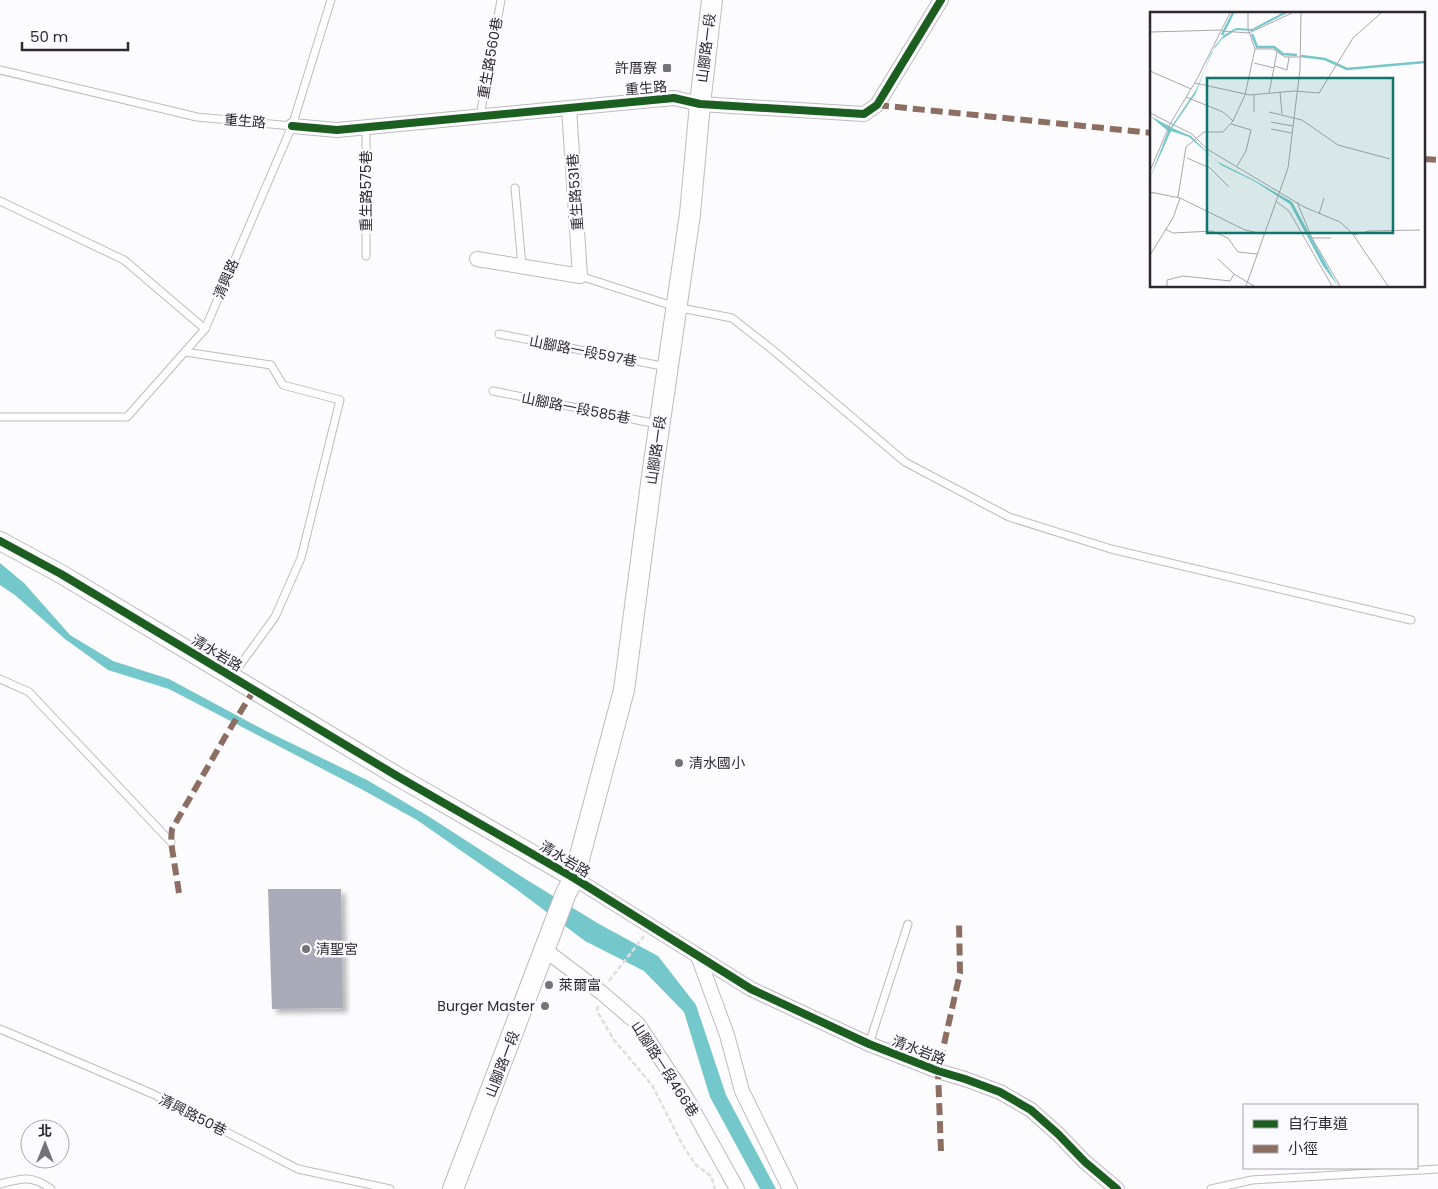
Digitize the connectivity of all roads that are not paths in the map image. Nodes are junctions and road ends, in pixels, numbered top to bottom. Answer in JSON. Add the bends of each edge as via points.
{"nodes":[{"id":1,"x":331,"y":0,"type":"edge"},
{"id":2,"x":501,"y":0,"type":"edge"},
{"id":3,"x":712,"y":0,"type":"edge"},
{"id":4,"x":941,"y":0,"type":"edge"},
{"id":5,"x":0,"y":70,"type":"edge"},
{"id":6,"x":700,"y":104,"type":"junction"},
{"id":7,"x":569,"y":108,"type":"junction"},
{"id":8,"x":480,"y":116,"type":"junction"},
{"id":9,"x":292,"y":126,"type":"junction"},
{"id":10,"x":366,"y":127,"type":"junction"},
{"id":11,"x":515,"y":188,"type":"dead end"},
{"id":12,"x":0,"y":201,"type":"edge"},
{"id":13,"x":366,"y":256,"type":"dead end"},
{"id":14,"x":477,"y":259,"type":"dead end"},
{"id":15,"x":522,"y":266,"type":"junction"},
{"id":16,"x":580,"y":276,"type":"junction"},
{"id":17,"x":676,"y":307,"type":"junction"},
{"id":18,"x":205,"y":329,"type":"junction"},
{"id":19,"x":499,"y":334,"type":"dead end"},
{"id":20,"x":185,"y":352,"type":"junction"},
{"id":21,"x":668,"y":367,"type":"junction"},
{"id":22,"x":493,"y":391,"type":"dead end"},
{"id":23,"x":0,"y":417,"type":"edge"},
{"id":24,"x":659,"y":424,"type":"junction"},
{"id":25,"x":0,"y":541,"type":"edge"},
{"id":26,"x":1411,"y":620,"type":"dead end"},
{"id":27,"x":232,"y":676,"type":"junction"},
{"id":28,"x":0,"y":679,"type":"edge"},
{"id":29,"x":171,"y":842,"type":"dead end"},
{"id":30,"x":570,"y":885,"type":"junction"},
{"id":31,"x":908,"y":924,"type":"dead end"},
{"id":32,"x":548,"y":944,"type":"junction"},
{"id":33,"x":698,"y":956,"type":"junction"},
{"id":34,"x":0,"y":1029,"type":"edge"},
{"id":35,"x":869,"y":1044,"type":"junction"},
{"id":36,"x":1438,"y":1169,"type":"edge"},
{"id":37,"x":0,"y":1184,"type":"edge"},
{"id":38,"x":51,"y":1189,"type":"edge"},
{"id":39,"x":390,"y":1189,"type":"edge"},
{"id":40,"x":453,"y":1189,"type":"edge"},
{"id":41,"x":737,"y":1189,"type":"edge"},
{"id":42,"x":790,"y":1189,"type":"edge"},
{"id":43,"x":1116,"y":1189,"type":"edge"},
{"id":44,"x":1212,"y":1189,"type":"edge"}],
"edges":[{"from":1,"to":9,"type":"lane","name":"清興路"},
{"from":2,"to":8,"type":"lane","name":"重生路560巷"},
{"from":3,"to":6,"type":"main road","name":"山腳路一段"},
{"from":4,"to":6,"type":"street","name":"重生路","via":[[877,105],[864,114]]},
{"from":5,"to":9,"type":"lane","name":"重生路","via":[[197,117]]},
{"from":6,"to":7,"type":"street","name":"重生路","via":[[674,98]]},
{"from":6,"to":17,"type":"main road","name":"山腳路一段","via":[[690,214]]},
{"from":7,"to":8,"type":"street","name":"重生路"},
{"from":7,"to":16,"type":"street","name":"重生路531巷"},
{"from":8,"to":10,"type":"street","name":"重生路"},
{"from":9,"to":10,"type":"street","name":"重生路","via":[[337,130]]},
{"from":9,"to":18,"type":"lane","name":"清興路"},
{"from":10,"to":13,"type":"lane","name":"重生路575巷"},
{"from":11,"to":15,"type":"lane"},
{"from":12,"to":18,"type":"lane","via":[[124,260]]},
{"from":14,"to":15,"type":"street"},
{"from":15,"to":16,"type":"street"},
{"from":16,"to":17,"type":"lane"},
{"from":17,"to":21,"type":"main road","name":"山腳路一段"},
{"from":17,"to":26,"type":"lane","via":[[732,318],[905,462],[1009,517],[1111,549]]},
{"from":18,"to":20,"type":"lane","name":"清興路"},
{"from":19,"to":21,"type":"lane","name":"山腳路一段597巷"},
{"from":20,"to":23,"type":"lane","name":"清興路","via":[[127,417]]},
{"from":20,"to":27,"type":"lane","via":[[271,364],[283,385],[340,400],[301,558],[275,617]]},
{"from":21,"to":24,"type":"main road","name":"山腳路一段"},
{"from":22,"to":24,"type":"lane","name":"山腳路一段585巷"},
{"from":24,"to":30,"type":"main road","name":"山腳路一段","via":[[624,690]]},
{"from":25,"to":27,"type":"street","name":"清水岩路"},
{"from":27,"to":30,"type":"street","name":"清水岩路"},
{"from":28,"to":29,"type":"lane","via":[[29,692]]},
{"from":30,"to":32,"type":"main road","name":"山腳路一段"},
{"from":30,"to":33,"type":"street","name":"清水岩路"},
{"from":31,"to":35,"type":"lane"},
{"from":32,"to":40,"type":"main road","name":"山腳路一段"},
{"from":32,"to":41,"type":"street","name":"山腳路一段466巷","via":[[638,1024],[687,1099]]},
{"from":33,"to":35,"type":"street","name":"清水岩路","via":[[752,989]]},
{"from":33,"to":42,"type":"street","via":[[727,1035],[742,1091]]},
{"from":34,"to":39,"type":"lane","name":"清興路50巷","via":[[153,1094],[298,1168]]},
{"from":35,"to":43,"type":"street","name":"清水岩路","via":[[1000,1092],[1031,1110]]},
{"from":36,"to":44,"type":"lane","via":[[1252,1180]]},
{"from":37,"to":38,"type":"lane","via":[[24,1178],[39,1180]]}]}
